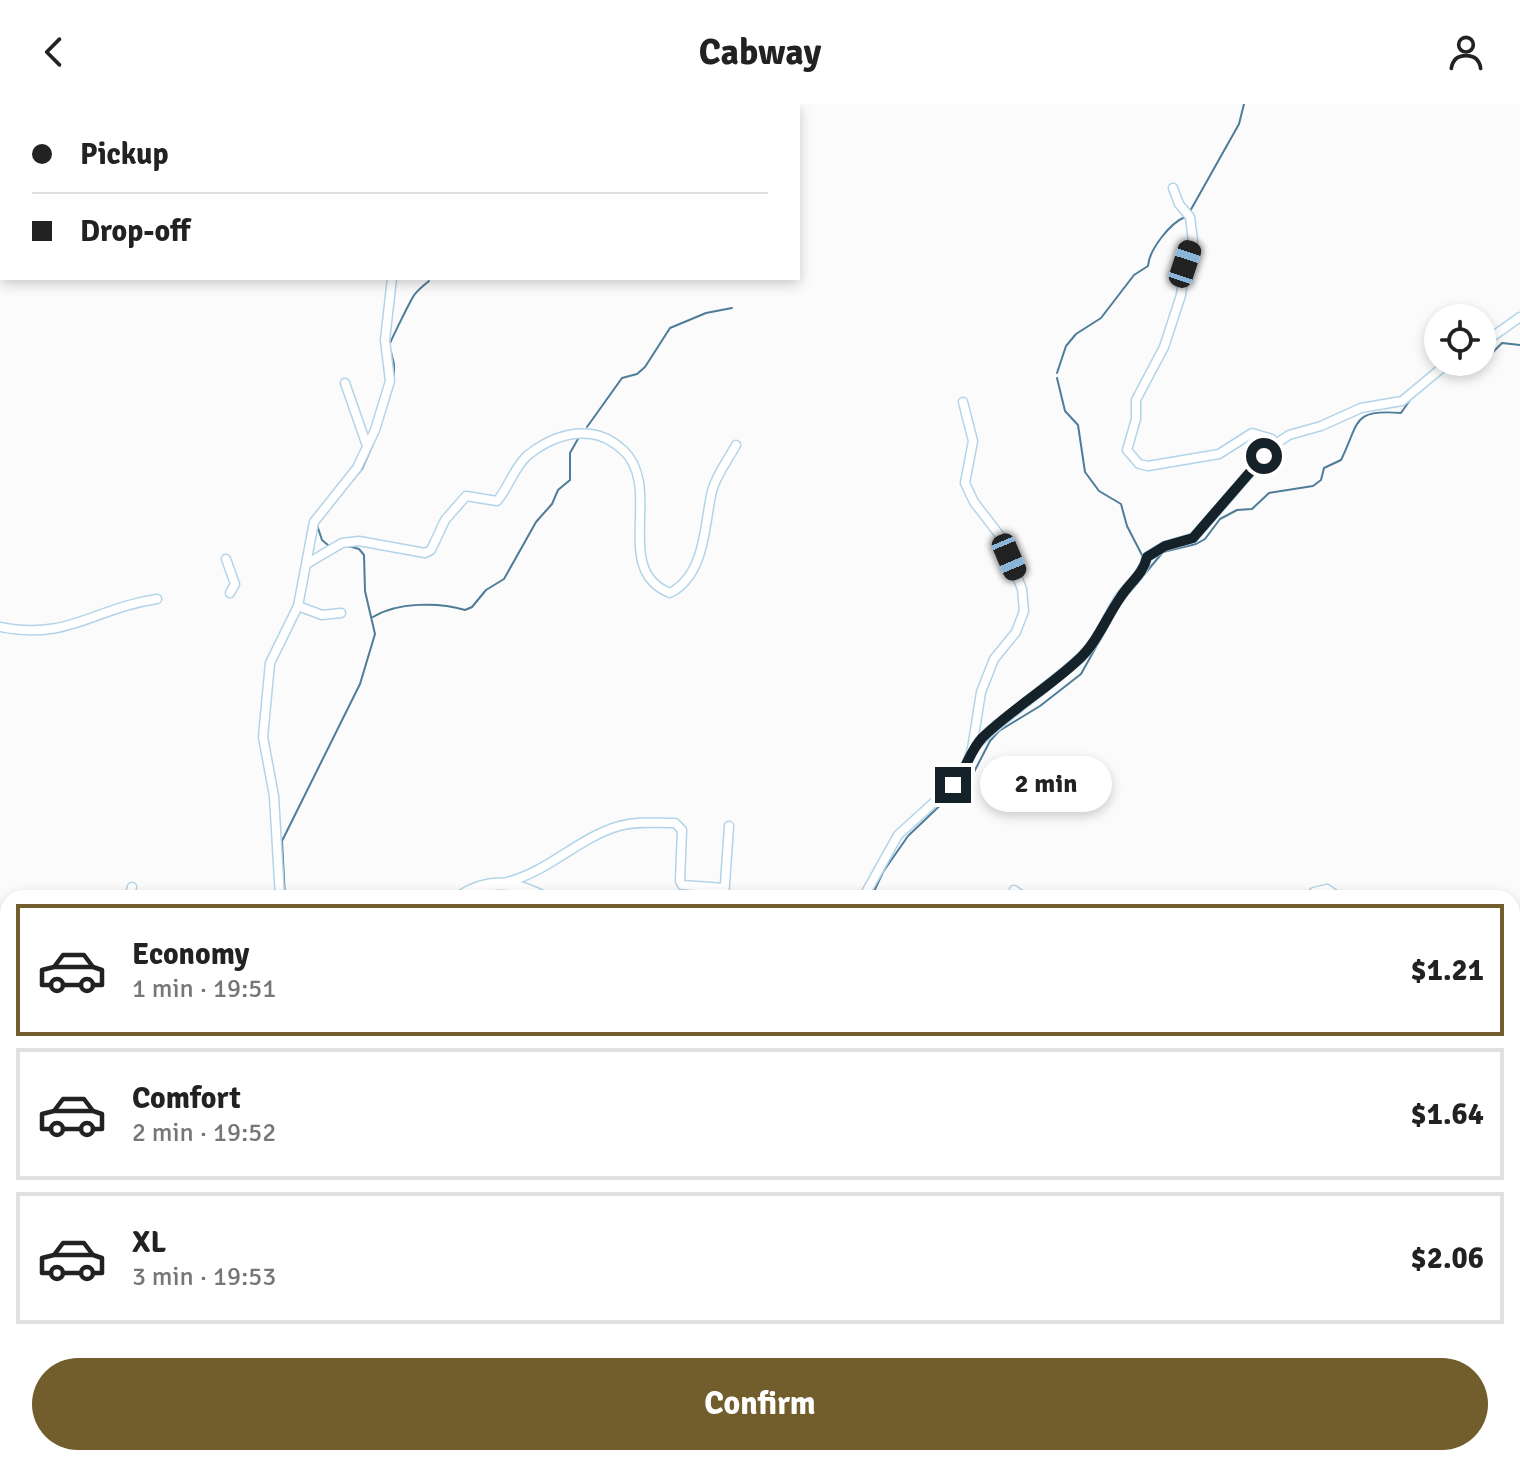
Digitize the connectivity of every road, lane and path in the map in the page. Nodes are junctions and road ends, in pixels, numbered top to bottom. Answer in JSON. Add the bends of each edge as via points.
{"nodes":[{"id":1,"x":1173,"y":188,"type":"dead end"},
{"id":2,"x":392,"y":280,"type":"edge"},
{"id":3,"x":1520,"y":317,"type":"edge"},
{"id":4,"x":1496,"y":334,"type":"edge"},
{"id":5,"x":1432,"y":376,"type":"edge"},
{"id":6,"x":345,"y":383,"type":"dead end"},
{"id":7,"x":963,"y":402,"type":"dead end"},
{"id":8,"x":736,"y":445,"type":"dead end"},
{"id":9,"x":1274,"y":445,"type":"junction"},
{"id":10,"x":368,"y":447,"type":"junction"},
{"id":11,"x":226,"y":559,"type":"dead end"},
{"id":12,"x":308,"y":563,"type":"junction"},
{"id":13,"x":230,"y":593,"type":"dead end"},
{"id":14,"x":157,"y":599,"type":"dead end"},
{"id":15,"x":298,"y":606,"type":"junction"},
{"id":16,"x":341,"y":613,"type":"dead end"},
{"id":17,"x":0,"y":627,"type":"edge"},
{"id":18,"x":972,"y":749,"type":"junction"},
{"id":19,"x":729,"y":826,"type":"dead end"},
{"id":20,"x":506,"y":882,"type":"junction"},
{"id":21,"x":132,"y":887,"type":"dead end"},
{"id":22,"x":131,"y":890,"type":"edge"},
{"id":23,"x":280,"y":890,"type":"edge"},
{"id":24,"x":473,"y":890,"type":"edge"},
{"id":25,"x":526,"y":890,"type":"edge"},
{"id":26,"x":708,"y":890,"type":"edge"},
{"id":27,"x":724,"y":890,"type":"edge"},
{"id":28,"x":867,"y":890,"type":"edge"}],
"edges":[{"from":1,"to":9,"type":"street","via":[[1193,225],[1193,241],[1164,347],[1136,400],[1127,450],[1148,466],[1219,454],[1252,433],[1266,436]]},
{"from":2,"to":10,"type":"street","via":[[385,340],[390,381]]},
{"from":3,"to":4,"type":"street"},
{"from":5,"to":9,"type":"street","via":[[1402,401],[1361,408]]},
{"from":6,"to":10,"type":"street"},
{"from":7,"to":18,"type":"street","via":[[973,441],[965,483],[1001,537],[1024,601],[1021,623],[994,659],[981,692]]},
{"from":8,"to":12,"type":"street","via":[[712,489],[699,558],[670,593],[652,579],[638,546],[642,502],[632,458],[616,443],[578,432],[526,457],[497,501],[466,496],[425,553],[359,541],[342,543]]},
{"from":9,"to":18,"type":"street","via":[[1193,538],[1147,557],[1078,661],[1014,708]]},
{"from":10,"to":12,"type":"street","via":[[314,522]]},
{"from":11,"to":13,"type":"street","via":[[235,584]]},
{"from":12,"to":15,"type":"street"},
{"from":14,"to":17,"type":"street","via":[[58,630],[31,633]]},
{"from":15,"to":16,"type":"street","via":[[322,615]]},
{"from":15,"to":23,"type":"street","via":[[270,663],[263,712]]},
{"from":18,"to":28,"type":"street","via":[[961,777],[892,844]]},
{"from":19,"to":27,"type":"street"},
{"from":20,"to":24,"type":"main road"},
{"from":20,"to":25,"type":"main road"},
{"from":20,"to":26,"type":"street","via":[[618,827],[675,823],[682,830],[680,881]]},
{"from":21,"to":22,"type":"street"}]}
